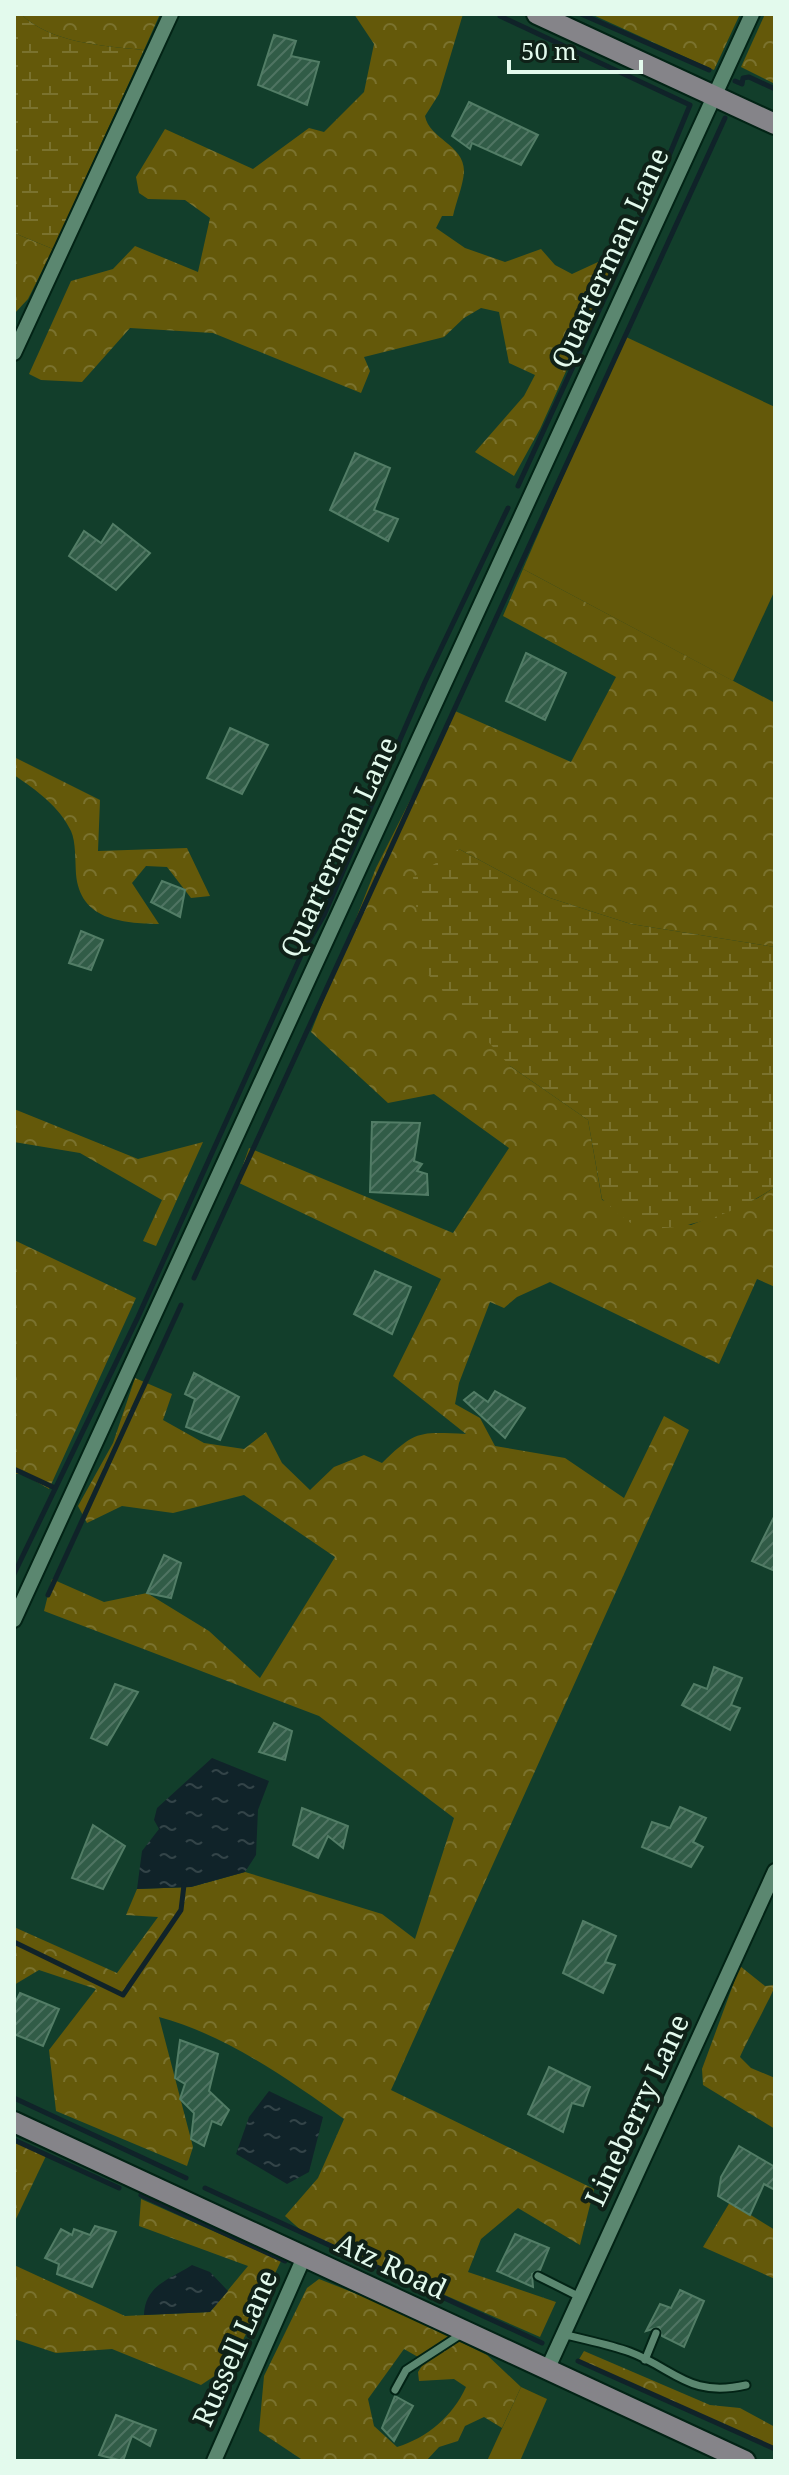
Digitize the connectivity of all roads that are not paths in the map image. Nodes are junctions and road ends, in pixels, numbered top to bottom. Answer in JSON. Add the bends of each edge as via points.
{"nodes":[{"id":1,"x":171,"y":14,"type":"edge"},
{"id":2,"x":537,"y":14,"type":"edge"},
{"id":3,"x":752,"y":14,"type":"edge"},
{"id":4,"x":714,"y":96,"type":"junction"},
{"id":5,"x":775,"y":124,"type":"edge"},
{"id":6,"x":14,"y":353,"type":"edge"},
{"id":7,"x":14,"y":1620,"type":"edge"},
{"id":8,"x":775,"y":1871,"type":"edge"},
{"id":9,"x":14,"y":2122,"type":"edge"},
{"id":10,"x":304,"y":2257,"type":"junction"},
{"id":11,"x":538,"y":2276,"type":"dead end"},
{"id":12,"x":580,"y":2297,"type":"junction"},
{"id":13,"x":465,"y":2332,"type":"junction"},
{"id":14,"x":656,"y":2333,"type":"dead end"},
{"id":15,"x":563,"y":2334,"type":"junction"},
{"id":16,"x":645,"y":2360,"type":"junction"},
{"id":17,"x":547,"y":2370,"type":"junction"},
{"id":18,"x":746,"y":2385,"type":"dead end"},
{"id":19,"x":395,"y":2390,"type":"dead end"},
{"id":20,"x":214,"y":2461,"type":"edge"},
{"id":21,"x":745,"y":2461,"type":"edge"}],
"edges":[{"from":1,"to":6,"type":"street"},
{"from":2,"to":4,"type":"street"},
{"from":3,"to":4,"type":"street","name":"Quarterman Lane"},
{"from":4,"to":5,"type":"street"},
{"from":4,"to":7,"type":"street","name":"Quarterman Lane"},
{"from":8,"to":12,"type":"street","name":"Lineberry Lane"},
{"from":9,"to":10,"type":"street","name":"Atz Road"},
{"from":10,"to":13,"type":"street","name":"Atz Road"},
{"from":10,"to":20,"type":"street","name":"Russell Lane"},
{"from":11,"to":12,"type":"lane"},
{"from":12,"to":15,"type":"street","name":"Lineberry Lane"},
{"from":13,"to":17,"type":"street","name":"Atz Road"},
{"from":13,"to":19,"type":"lane","via":[[406,2370]]},
{"from":14,"to":16,"type":"lane"},
{"from":15,"to":16,"type":"lane"},
{"from":15,"to":17,"type":"street","name":"Lineberry Lane"},
{"from":16,"to":18,"type":"lane","via":[[693,2384],[730,2389]]},
{"from":17,"to":21,"type":"street","name":"Atz Road"}]}
